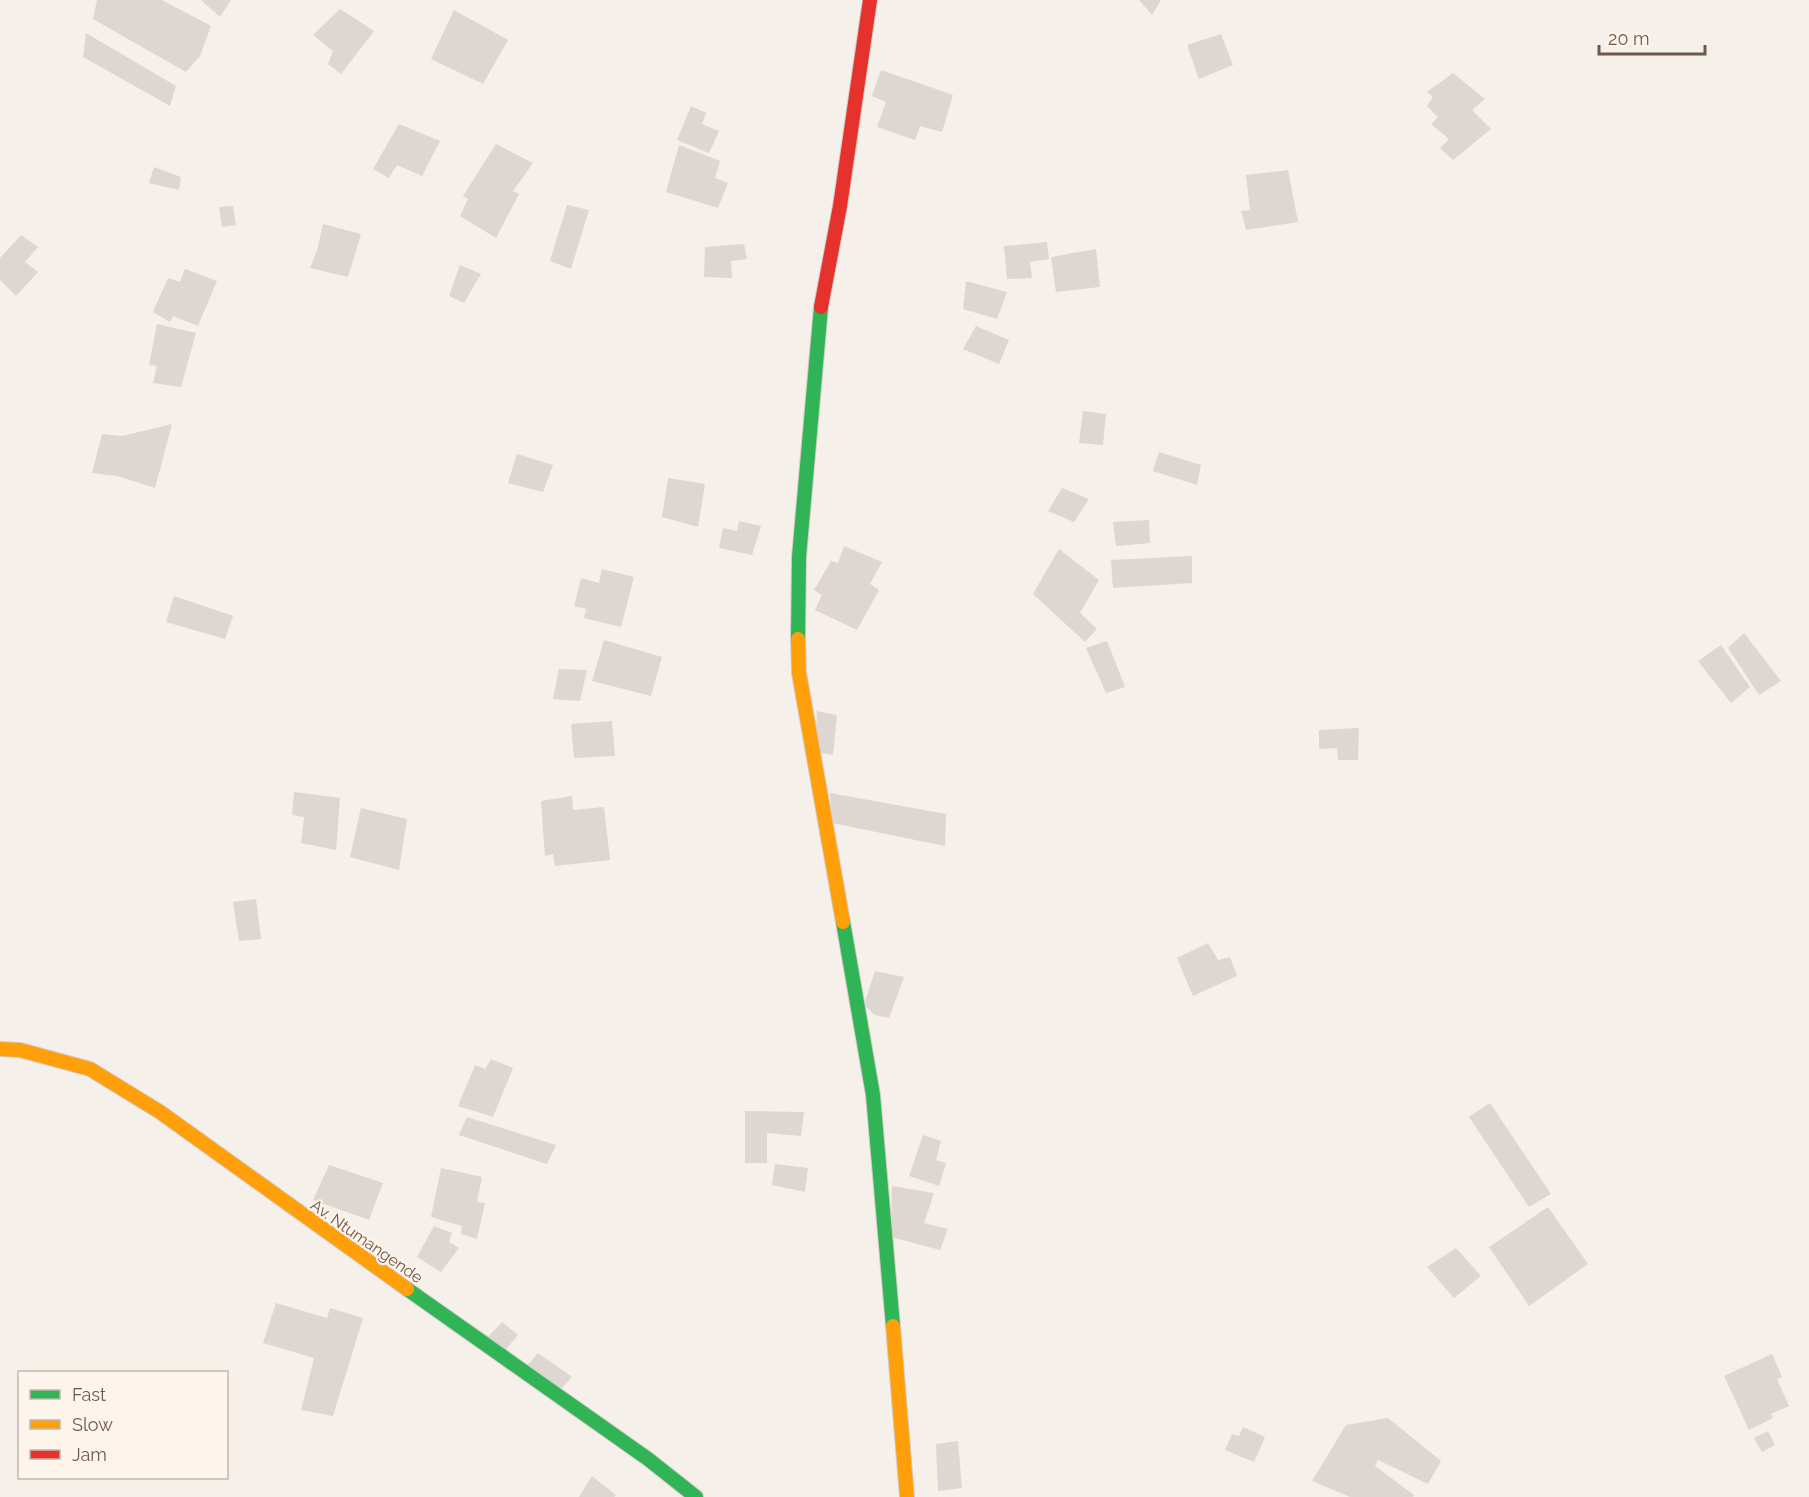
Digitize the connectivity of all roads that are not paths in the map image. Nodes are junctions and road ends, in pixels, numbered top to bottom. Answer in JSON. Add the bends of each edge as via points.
{"nodes":[{"id":1,"x":870,"y":0,"type":"edge"},
{"id":2,"x":0,"y":1049,"type":"edge"},
{"id":3,"x":696,"y":1497,"type":"edge"},
{"id":4,"x":907,"y":1497,"type":"edge"}],
"edges":[{"from":1,"to":4,"type":"street","via":[[840,206],[822,294],[796,607],[799,673],[873,1095]]},
{"from":2,"to":3,"type":"street","name":"Av. Ntumangende","via":[[20,1050],[90,1069],[160,1112]]}]}
